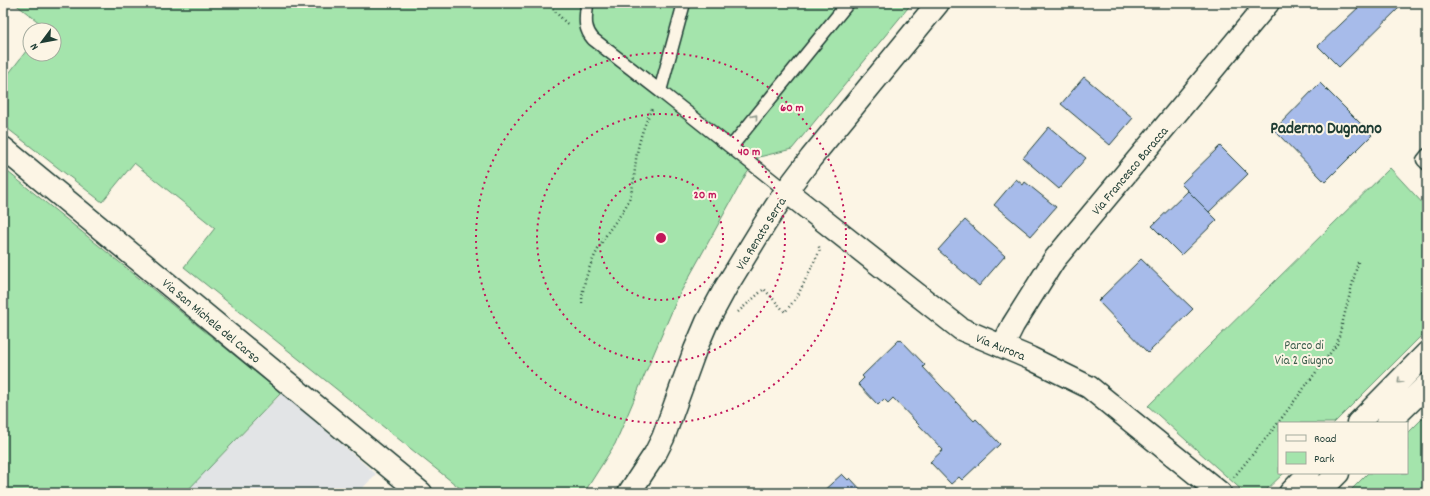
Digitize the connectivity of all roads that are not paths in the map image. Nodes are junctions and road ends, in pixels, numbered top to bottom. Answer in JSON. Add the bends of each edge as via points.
{"nodes":[{"id":1,"x":587,"y":3,"type":"edge"},
{"id":2,"x":684,"y":3,"type":"edge"},
{"id":3,"x":848,"y":3,"type":"edge"},
{"id":4,"x":938,"y":3,"type":"edge"},
{"id":5,"x":1268,"y":3,"type":"edge"},
{"id":6,"x":660,"y":91,"type":"junction"},
{"id":7,"x":731,"y":147,"type":"junction"},
{"id":8,"x":3,"y":148,"type":"edge"},
{"id":9,"x":1427,"y":155,"type":"edge"},
{"id":10,"x":1427,"y":164,"type":"edge"},
{"id":11,"x":786,"y":191,"type":"junction"},
{"id":12,"x":1003,"y":345,"type":"junction"},
{"id":13,"x":1427,"y":353,"type":"edge"},
{"id":14,"x":1427,"y":385,"type":"edge"},
{"id":15,"x":1359,"y":422,"type":"edge"},
{"id":16,"x":1389,"y":422,"type":"edge"},
{"id":17,"x":1308,"y":474,"type":"edge"},
{"id":18,"x":1337,"y":474,"type":"edge"},
{"id":19,"x":1226,"y":487,"type":"edge"},
{"id":20,"x":421,"y":493,"type":"edge"},
{"id":21,"x":629,"y":493,"type":"edge"},
{"id":22,"x":1290,"y":493,"type":"edge"},
{"id":23,"x":1318,"y":493,"type":"edge"}],
"edges":[{"from":1,"to":6,"type":"lane","via":[[587,32],[593,40]]},
{"from":2,"to":6,"type":"lane"},
{"from":7,"to":3,"type":"lane","one_way":true},
{"from":4,"to":11,"type":"street","name":"Via Renato Serra"},
{"from":5,"to":12,"type":"street","name":"Via Francesco Baracca","via":[[1054,260],[1015,321]]},
{"from":6,"to":7,"type":"lane"},
{"from":7,"to":11,"type":"lane"},
{"from":8,"to":20,"type":"street","name":"Via San Michele del Carso"},
{"from":9,"to":10,"type":"lane","via":[[1423,160]]},
{"from":11,"to":12,"type":"street","name":"Via Aurora","via":[[961,329]]},
{"from":11,"to":21,"type":"street","name":"Via Renato Serra","via":[[707,322],[663,438]]},
{"from":12,"to":19,"type":"street","name":"Via Aurora","via":[[1089,388]]},
{"from":13,"to":15,"type":"street","one_way":true},
{"from":14,"to":16,"type":"street"},
{"from":17,"to":22,"type":"street"},
{"from":18,"to":23,"type":"street"}]}
